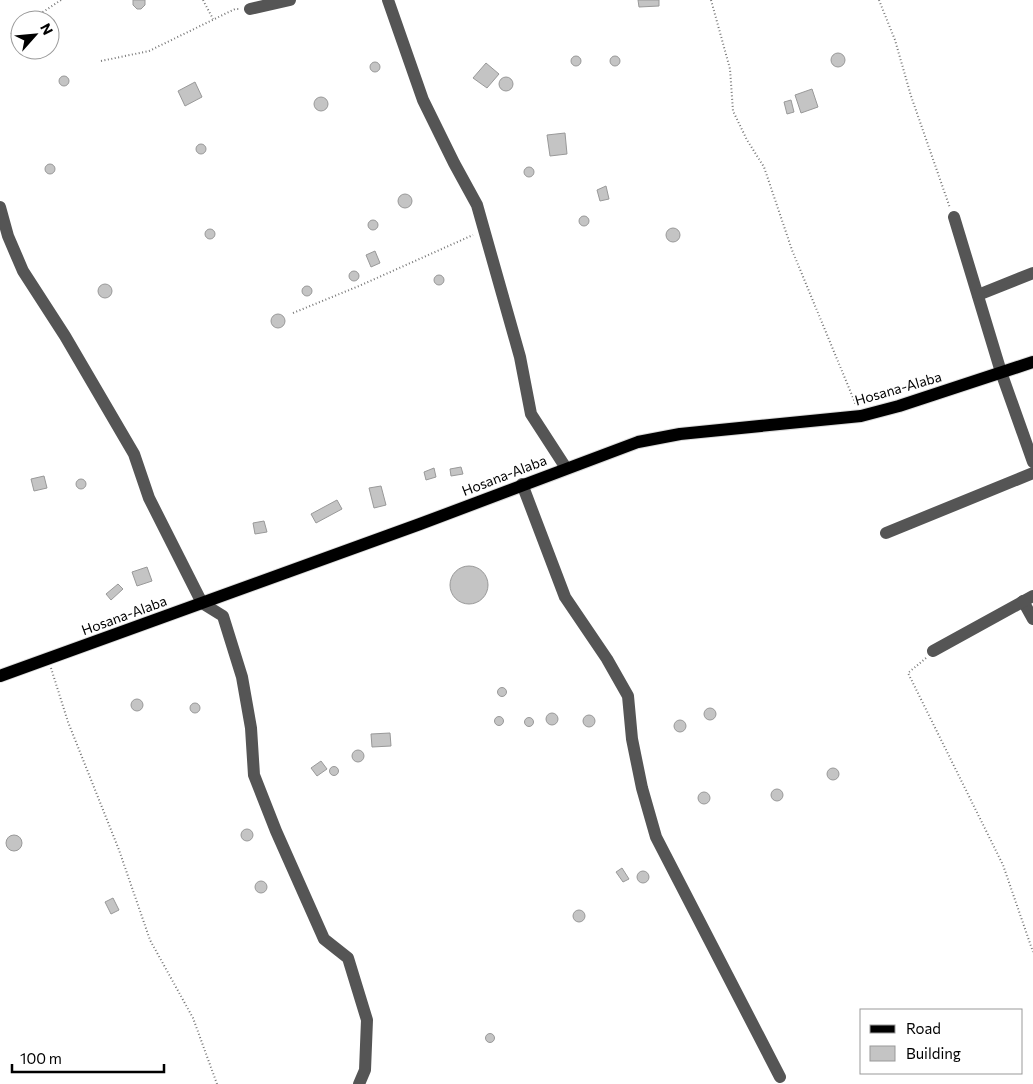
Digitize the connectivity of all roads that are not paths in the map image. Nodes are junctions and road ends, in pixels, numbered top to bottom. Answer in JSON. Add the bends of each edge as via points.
{"nodes":[{"id":1,"x":290,"y":0,"type":"edge"},
{"id":2,"x":388,"y":0,"type":"edge"},
{"id":3,"x":250,"y":9,"type":"road end"},
{"id":4,"x":0,"y":207,"type":"edge"},
{"id":5,"x":954,"y":218,"type":"road end"},
{"id":6,"x":1033,"y":273,"type":"edge"},
{"id":7,"x":978,"y":296,"type":"junction"},
{"id":8,"x":1033,"y":362,"type":"edge"},
{"id":9,"x":1001,"y":372,"type":"junction"},
{"id":10,"x":1033,"y":462,"type":"edge"},
{"id":11,"x":566,"y":468,"type":"junction"},
{"id":12,"x":1033,"y":473,"type":"edge"},
{"id":13,"x":522,"y":484,"type":"junction"},
{"id":14,"x":886,"y":532,"type":"dead end"},
{"id":15,"x":1028,"y":599,"type":"edge"},
{"id":16,"x":202,"y":603,"type":"junction"},
{"id":17,"x":1033,"y":619,"type":"edge"},
{"id":18,"x":933,"y":652,"type":"road end"},
{"id":19,"x":0,"y":676,"type":"edge"},
{"id":20,"x":780,"y":1077,"type":"dead end"},
{"id":21,"x":358,"y":1084,"type":"edge"}],
"edges":[{"from":1,"to":3,"type":"street"},
{"from":2,"to":11,"type":"street","via":[[423,100],[477,205],[520,357],[532,414]]},
{"from":4,"to":16,"type":"street","via":[[8,236],[24,271],[134,454],[149,498]]},
{"from":5,"to":7,"type":"street"},
{"from":6,"to":7,"type":"street"},
{"from":7,"to":9,"type":"street"},
{"from":8,"to":9,"type":"main road","name":"Hosana-Alaba"},
{"from":9,"to":10,"type":"street"},
{"from":9,"to":11,"type":"main road","name":"Hosana-Alaba","via":[[861,416],[680,434],[638,442]]},
{"from":11,"to":13,"type":"main road","name":"Hosana-Alaba"},
{"from":12,"to":14,"type":"street"},
{"from":13,"to":16,"type":"main road","name":"Hosana-Alaba"},
{"from":13,"to":20,"type":"street","via":[[565,597],[628,696],[632,739],[656,837]]},
{"from":15,"to":17,"type":"street"},
{"from":15,"to":18,"type":"street"},
{"from":16,"to":19,"type":"main road","name":"Hosana-Alaba"},
{"from":16,"to":21,"type":"street","via":[[223,616],[242,677],[251,728],[254,775],[276,831],[324,939],[348,958],[367,1020],[365,1070]]}]}
